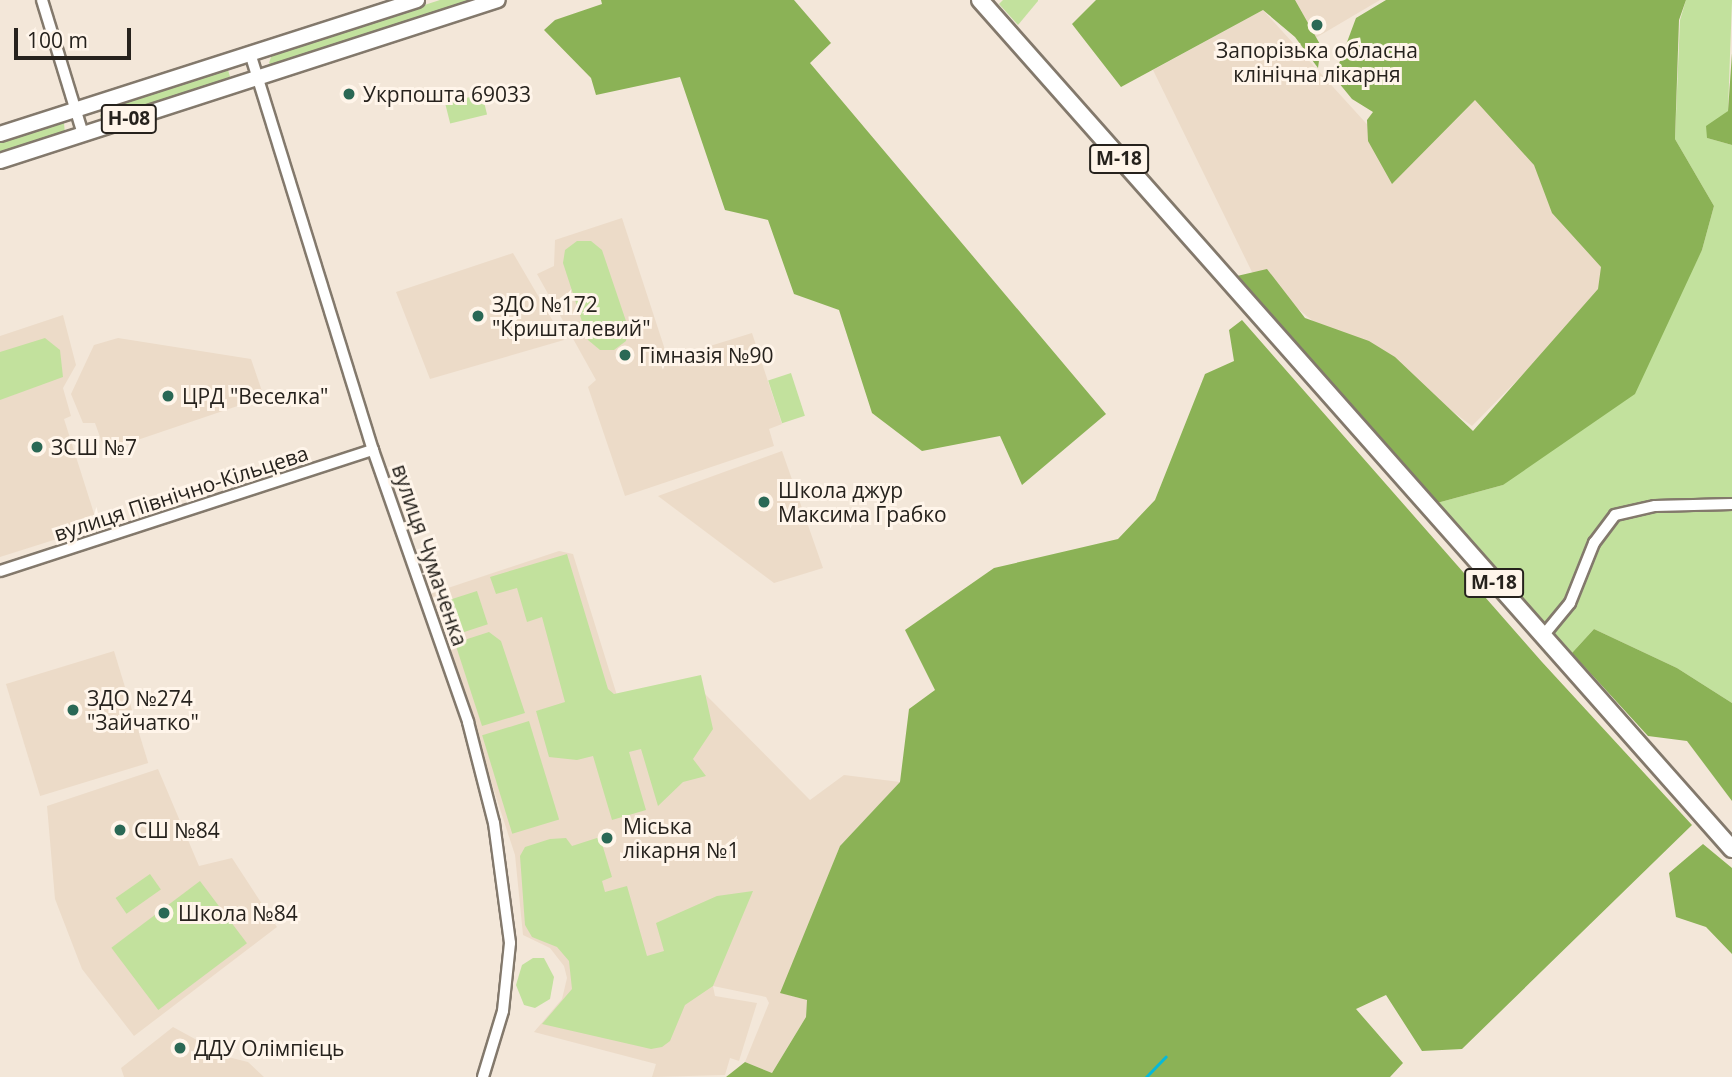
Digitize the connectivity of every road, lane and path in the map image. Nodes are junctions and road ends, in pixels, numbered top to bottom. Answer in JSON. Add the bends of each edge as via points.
{"nodes":[{"id":1,"x":42,"y":0,"type":"edge"},
{"id":2,"x":417,"y":0,"type":"edge"},
{"id":3,"x":498,"y":0,"type":"edge"},
{"id":4,"x":980,"y":0,"type":"edge"},
{"id":5,"x":250,"y":53,"type":"junction"},
{"id":6,"x":258,"y":78,"type":"junction"},
{"id":7,"x":76,"y":109,"type":"junction"},
{"id":8,"x":0,"y":134,"type":"edge"},
{"id":9,"x":83,"y":134,"type":"junction"},
{"id":10,"x":0,"y":161,"type":"edge"},
{"id":11,"x":373,"y":450,"type":"junction"},
{"id":12,"x":1732,"y":504,"type":"edge"},
{"id":13,"x":0,"y":572,"type":"edge"},
{"id":14,"x":1542,"y":637,"type":"junction"},
{"id":15,"x":1732,"y":849,"type":"edge"},
{"id":16,"x":483,"y":1077,"type":"edge"}],
"edges":[{"from":1,"to":7,"type":"street"},
{"from":2,"to":5,"type":"main road","number":"Н-08"},
{"from":3,"to":6,"type":"main road","number":"Н-08"},
{"from":4,"to":14,"type":"highway","number":"М-18"},
{"from":5,"to":6,"type":"street","name":"вулиця Чумаченка"},
{"from":5,"to":7,"type":"main road","number":"Н-08"},
{"from":6,"to":9,"type":"main road","number":"Н-08"},
{"from":6,"to":11,"type":"street","name":"вулиця Чумаченка"},
{"from":7,"to":8,"type":"main road","number":"Н-08"},
{"from":7,"to":9,"type":"street"},
{"from":9,"to":10,"type":"main road","number":"Н-08"},
{"from":11,"to":13,"type":"street","name":"вулиця Північно-Кільцева"},
{"from":11,"to":16,"type":"street","name":"вулиця Чумаченка","via":[[467,722],[504,871],[508,971],[503,1011]]},
{"from":12,"to":14,"type":"street","via":[[1655,506],[1615,515],[1594,542],[1570,603]]},
{"from":14,"to":15,"type":"highway","number":"М-18"}]}
